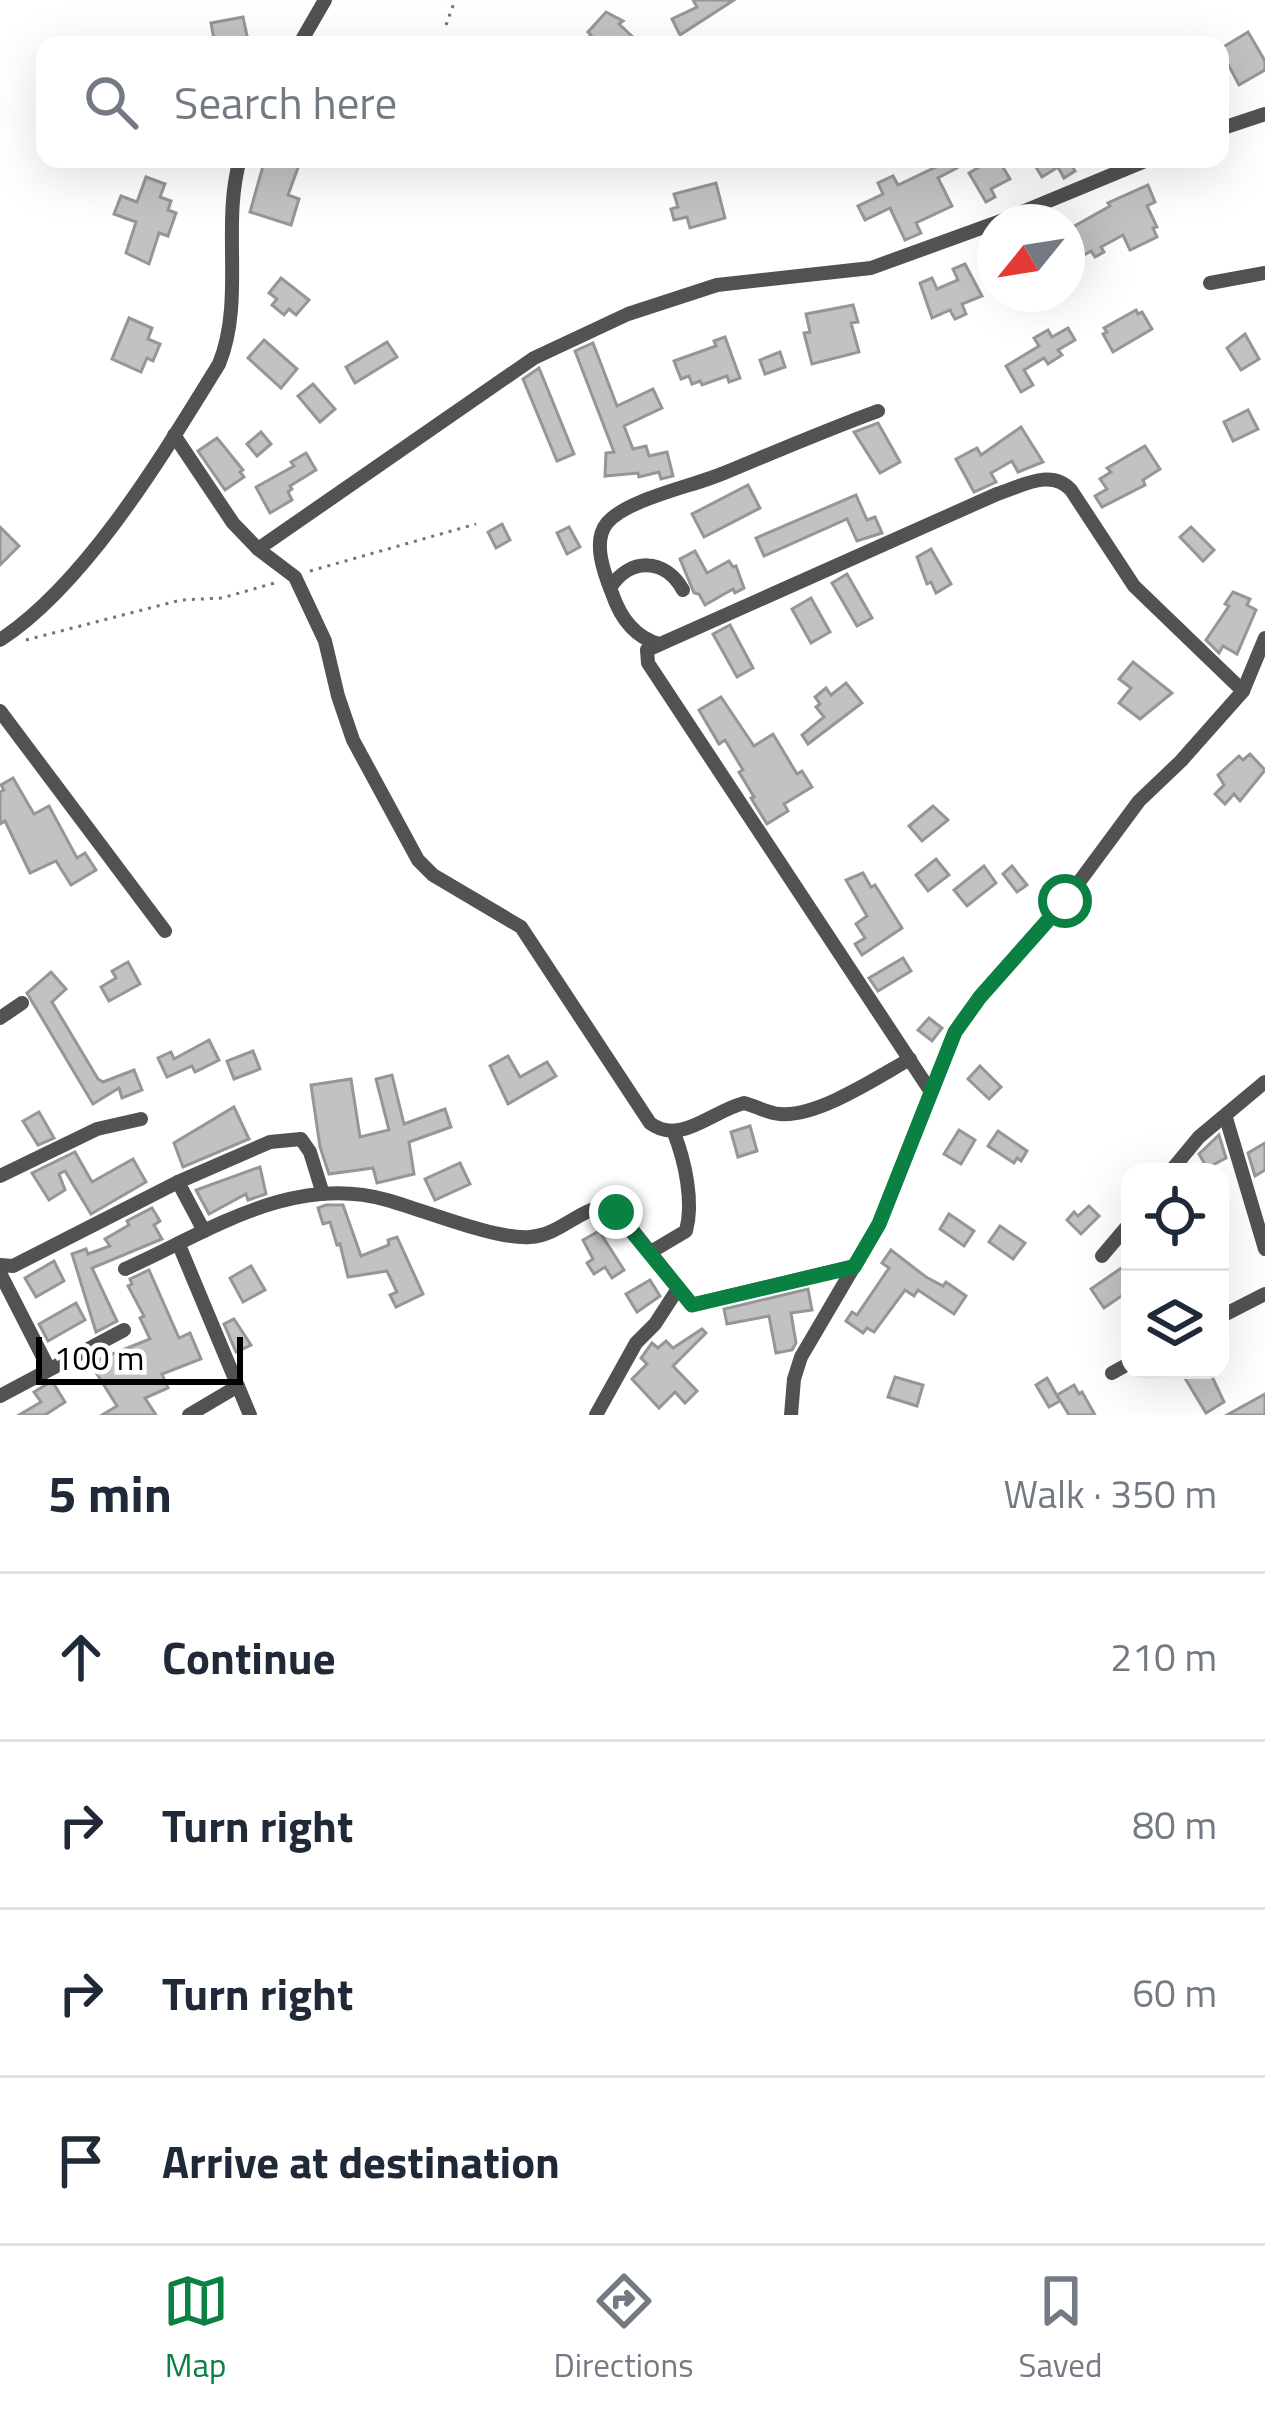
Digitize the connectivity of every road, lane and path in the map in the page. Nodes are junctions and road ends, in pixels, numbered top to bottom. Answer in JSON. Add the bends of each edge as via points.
{"nodes":[{"id":1,"x":325,"y":0,"type":"edge"},
{"id":2,"x":455,"y":0,"type":"edge"},
{"id":3,"x":446,"y":25,"type":"dead end"},
{"id":4,"x":304,"y":36,"type":"edge"},
{"id":5,"x":1265,"y":114,"type":"edge"},
{"id":6,"x":1229,"y":126,"type":"edge"},
{"id":7,"x":238,"y":168,"type":"edge"},
{"id":8,"x":1128,"y":168,"type":"edge"},
{"id":9,"x":1042,"y":204,"type":"edge"},
{"id":10,"x":977,"y":230,"type":"edge"},
{"id":11,"x":1265,"y":273,"type":"edge"},
{"id":12,"x":1210,"y":283,"type":"dead end"},
{"id":13,"x":878,"y":410,"type":"dead end"},
{"id":14,"x":173,"y":435,"type":"junction"},
{"id":15,"x":476,"y":524,"type":"dead end"},
{"id":16,"x":258,"y":549,"type":"junction"},
{"id":17,"x":295,"y":577,"type":"junction"},
{"id":18,"x":610,"y":588,"type":"junction"},
{"id":19,"x":683,"y":590,"type":"dead end"},
{"id":20,"x":1265,"y":638,"type":"edge"},
{"id":21,"x":0,"y":640,"type":"edge"},
{"id":22,"x":23,"y":641,"type":"dead end"},
{"id":23,"x":659,"y":644,"type":"junction"},
{"id":24,"x":1243,"y":691,"type":"junction"},
{"id":25,"x":0,"y":711,"type":"edge"},
{"id":26,"x":165,"y":931,"type":"dead end"},
{"id":27,"x":22,"y":1003,"type":"dead end"},
{"id":28,"x":0,"y":1018,"type":"edge"},
{"id":29,"x":910,"y":1059,"type":"junction"},
{"id":30,"x":1265,"y":1082,"type":"edge"},
{"id":31,"x":931,"y":1092,"type":"junction"},
{"id":32,"x":1226,"y":1118,"type":"junction"},
{"id":33,"x":141,"y":1119,"type":"dead end"},
{"id":34,"x":674,"y":1133,"type":"junction"},
{"id":35,"x":1177,"y":1163,"type":"edge"},
{"id":36,"x":0,"y":1175,"type":"edge"},
{"id":37,"x":178,"y":1182,"type":"junction"},
{"id":38,"x":323,"y":1194,"type":"junction"},
{"id":39,"x":205,"y":1232,"type":"junction"},
{"id":40,"x":1121,"y":1234,"type":"edge"},
{"id":41,"x":179,"y":1245,"type":"junction"},
{"id":42,"x":1265,"y":1249,"type":"edge"},
{"id":43,"x":649,"y":1253,"type":"junction"},
{"id":44,"x":1102,"y":1256,"type":"dead end"},
{"id":45,"x":854,"y":1267,"type":"junction"},
{"id":46,"x":0,"y":1269,"type":"edge"},
{"id":47,"x":125,"y":1269,"type":"dead end"},
{"id":48,"x":677,"y":1290,"type":"junction"},
{"id":49,"x":1265,"y":1294,"type":"edge"},
{"id":50,"x":1229,"y":1312,"type":"edge"},
{"id":51,"x":124,"y":1330,"type":"dead end"},
{"id":52,"x":48,"y":1367,"type":"junction"},
{"id":53,"x":1121,"y":1368,"type":"edge"},
{"id":54,"x":1112,"y":1373,"type":"dead end"},
{"id":55,"x":238,"y":1386,"type":"junction"},
{"id":56,"x":0,"y":1396,"type":"edge"},
{"id":57,"x":189,"y":1415,"type":"edge"},
{"id":58,"x":250,"y":1415,"type":"edge"},
{"id":59,"x":596,"y":1415,"type":"edge"},
{"id":60,"x":791,"y":1415,"type":"edge"}],
"edges":[{"from":1,"to":4,"type":"street"},
{"from":2,"to":3,"type":"path"},
{"from":5,"to":6,"type":"street"},
{"from":7,"to":14,"type":"street","via":[[230,338]]},
{"from":8,"to":9,"type":"street"},
{"from":10,"to":16,"type":"street","via":[[871,268],[717,284],[628,314],[533,358]]},
{"from":11,"to":12,"type":"street"},
{"from":13,"to":18,"type":"street","via":[[621,510],[598,544]]},
{"from":14,"to":16,"type":"street"},
{"from":14,"to":21,"type":"street","via":[[43,609]]},
{"from":15,"to":17,"type":"path"},
{"from":16,"to":17,"type":"street"},
{"from":17,"to":22,"type":"path"},
{"from":17,"to":34,"type":"street","via":[[325,641],[353,740],[418,860],[521,927],[628,1094],[650,1123]]},
{"from":18,"to":19,"type":"street","via":[[640,564],[666,570]]},
{"from":18,"to":23,"type":"street","via":[[628,625]]},
{"from":20,"to":24,"type":"street"},
{"from":23,"to":24,"type":"street","via":[[1050,477],[1071,490],[1134,586]]},
{"from":23,"to":29,"type":"street","via":[[646,650],[648,663]]},
{"from":24,"to":31,"type":"street","via":[[1139,801],[980,997],[955,1032]]},
{"from":25,"to":26,"type":"street"},
{"from":27,"to":28,"type":"street"},
{"from":29,"to":31,"type":"street"},
{"from":29,"to":34,"type":"street","via":[[795,1114],[743,1103]]},
{"from":30,"to":32,"type":"street"},
{"from":31,"to":45,"type":"street"},
{"from":32,"to":35,"type":"street"},
{"from":32,"to":42,"type":"street"},
{"from":33,"to":36,"type":"street","via":[[97,1130]]},
{"from":34,"to":43,"type":"street","via":[[690,1216],[686,1231]]},
{"from":37,"to":38,"type":"street","via":[[270,1142],[302,1139]]},
{"from":37,"to":39,"type":"street"},
{"from":37,"to":46,"type":"street"},
{"from":38,"to":39,"type":"street","via":[[236,1213]]},
{"from":38,"to":43,"type":"street","via":[[355,1192],[529,1238],[605,1206]]},
{"from":39,"to":41,"type":"street"},
{"from":40,"to":44,"type":"street"},
{"from":41,"to":47,"type":"street"},
{"from":41,"to":55,"type":"street"},
{"from":43,"to":48,"type":"street"},
{"from":45,"to":48,"type":"street","via":[[692,1305]]},
{"from":45,"to":60,"type":"street","via":[[801,1357]]},
{"from":46,"to":52,"type":"street"},
{"from":48,"to":59,"type":"street","via":[[636,1342]]},
{"from":49,"to":50,"type":"street"},
{"from":51,"to":52,"type":"street"},
{"from":52,"to":56,"type":"street"},
{"from":53,"to":54,"type":"street"},
{"from":55,"to":57,"type":"street"},
{"from":55,"to":58,"type":"street"}]}
